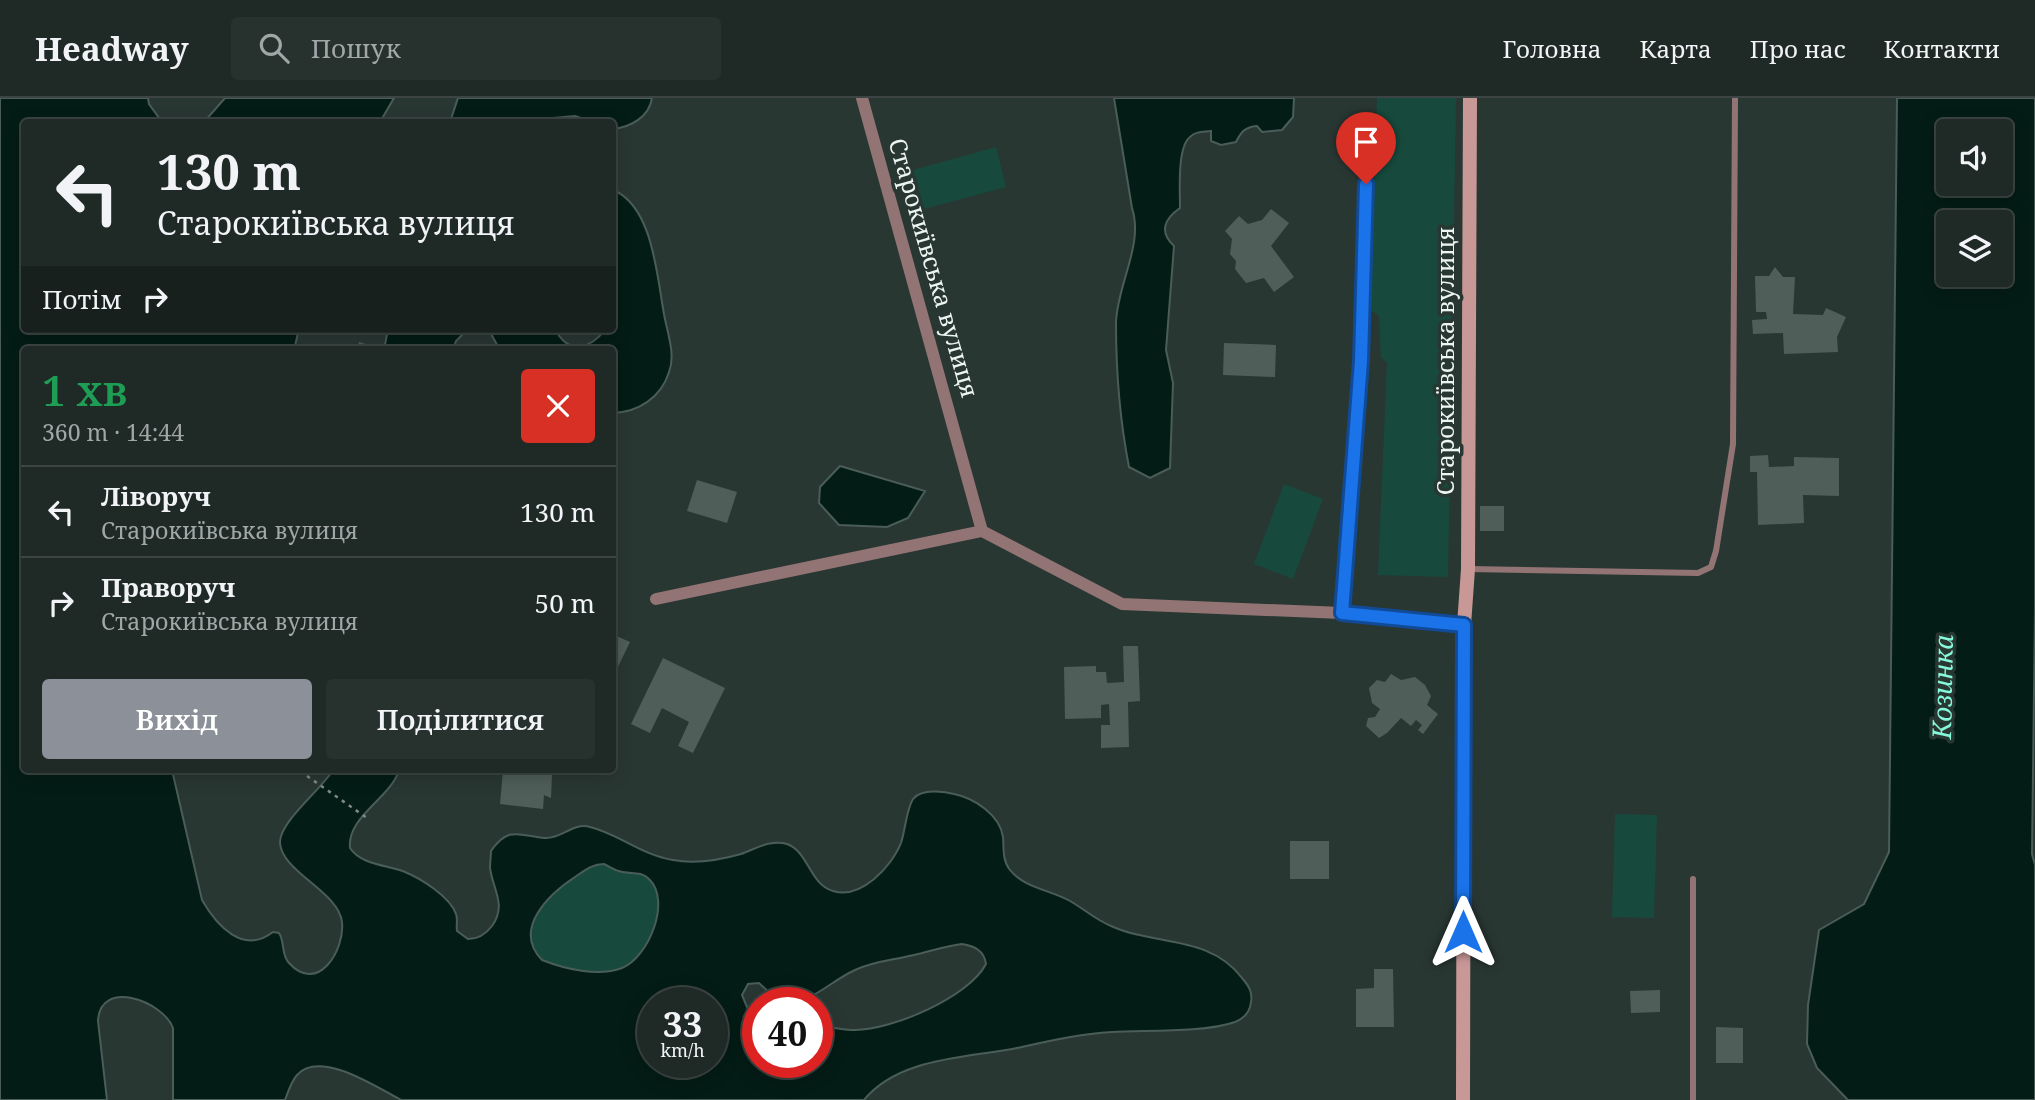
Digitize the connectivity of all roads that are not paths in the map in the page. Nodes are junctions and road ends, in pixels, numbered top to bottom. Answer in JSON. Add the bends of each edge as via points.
{"nodes":[{"id":1,"x":862,"y":98,"type":"edge"},
{"id":2,"x":1470,"y":98,"type":"edge"},
{"id":3,"x":1735,"y":98,"type":"edge"},
{"id":4,"x":1366,"y":184,"type":"dead end"},
{"id":5,"x":982,"y":531,"type":"junction"},
{"id":6,"x":1468,"y":569,"type":"junction"},
{"id":7,"x":656,"y":599,"type":"dead end"},
{"id":8,"x":1342,"y":613,"type":"junction"},
{"id":9,"x":1464,"y":625,"type":"junction"},
{"id":10,"x":1693,"y":879,"type":"dead end"},
{"id":11,"x":1463,"y":1100,"type":"edge"},
{"id":12,"x":1693,"y":1100,"type":"edge"}],
"edges":[{"from":1,"to":5,"type":"street","name":"Старокиївська вулиця"},
{"from":2,"to":6,"type":"street","name":"Старокиївська вулиця"},
{"from":3,"to":6,"type":"lane","via":[[1732,444],[1711,567],[1698,573]]},
{"from":4,"to":8,"type":"street","via":[[1361,361]]},
{"from":5,"to":7,"type":"street"},
{"from":5,"to":8,"type":"street","via":[[1122,604]]},
{"from":6,"to":9,"type":"street","name":"Старокиївська вулиця"},
{"from":8,"to":9,"type":"street"},
{"from":9,"to":11,"type":"street","name":"Старокиївська вулиця"},
{"from":10,"to":12,"type":"lane"}]}
